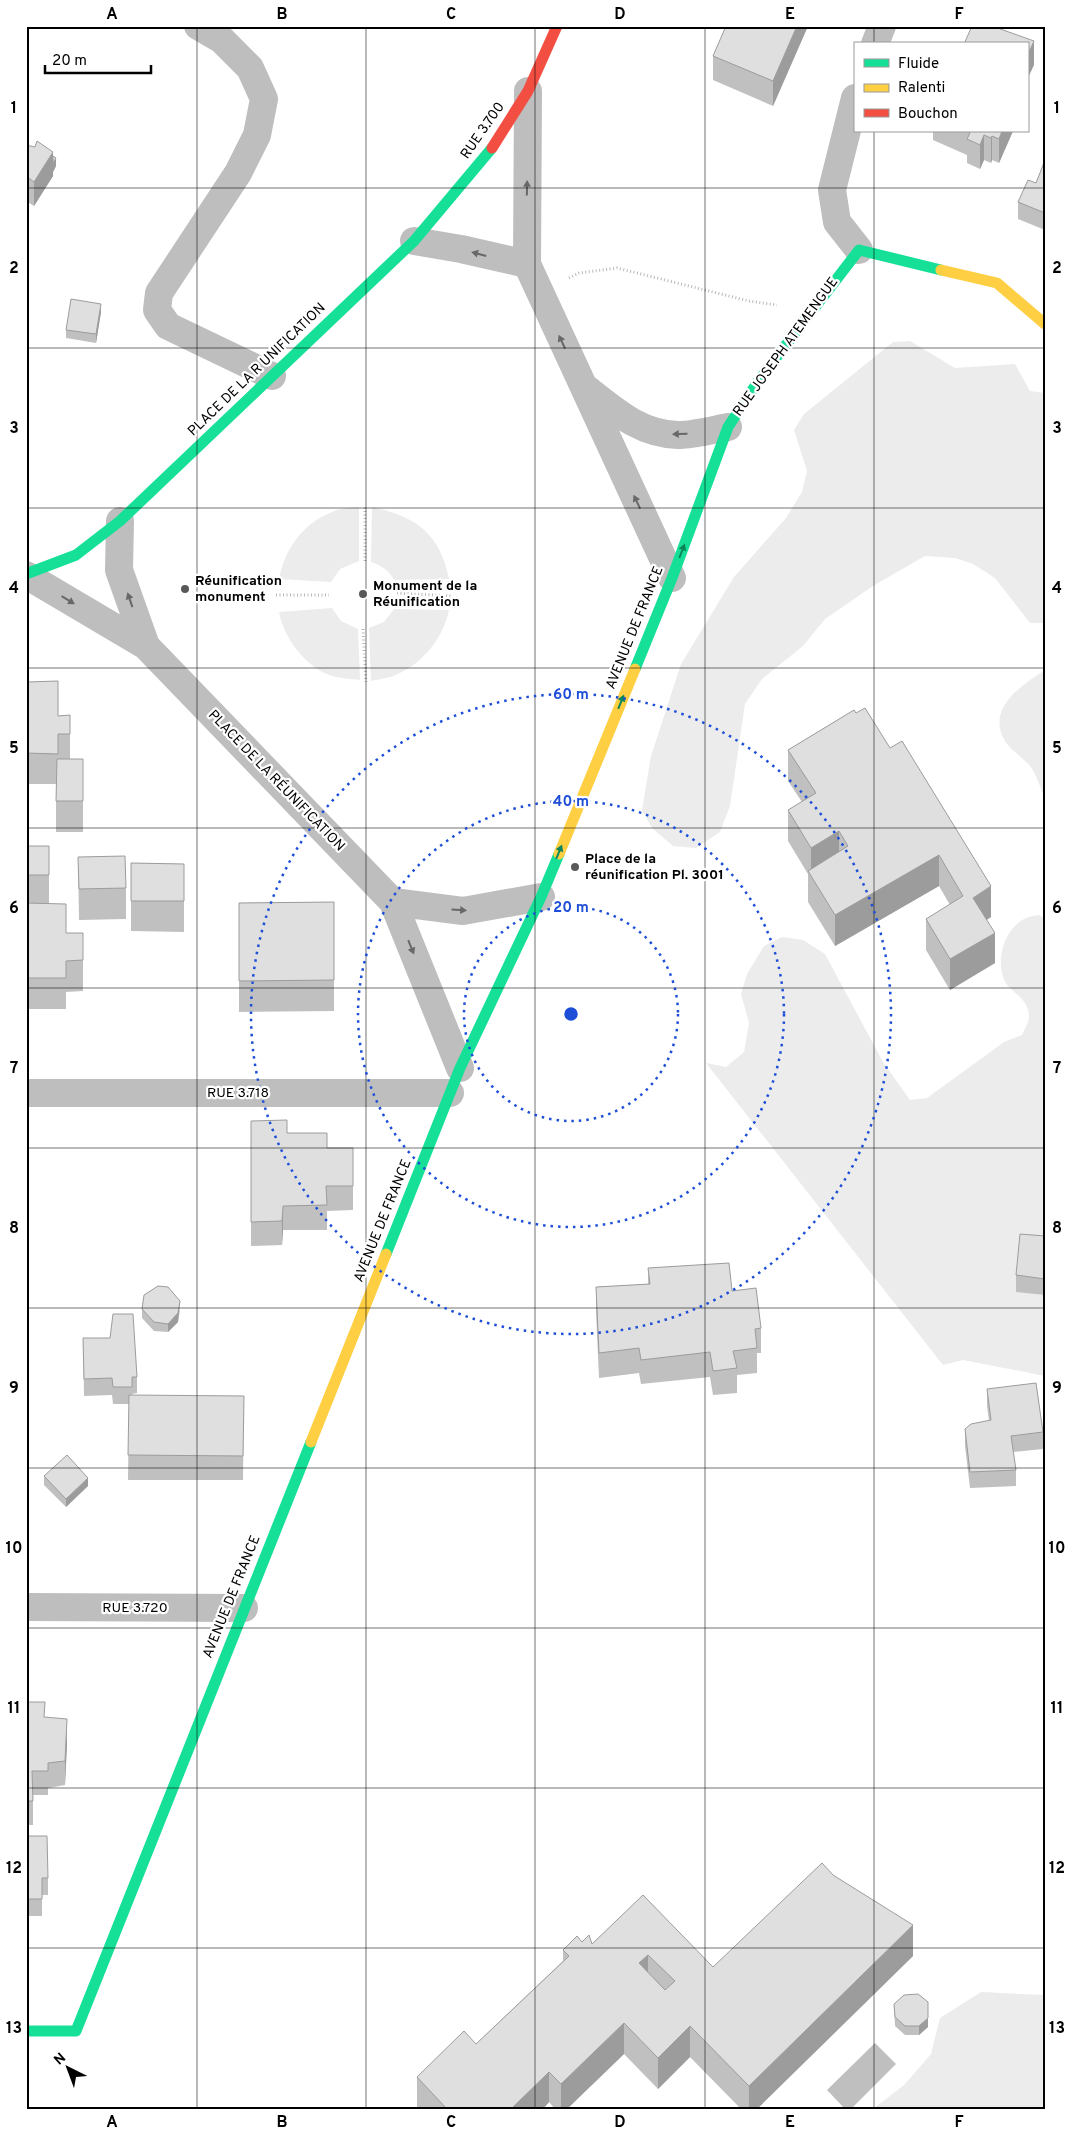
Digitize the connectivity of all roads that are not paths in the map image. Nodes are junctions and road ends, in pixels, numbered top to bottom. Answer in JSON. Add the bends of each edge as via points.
{"nodes":[{"id":1,"x":198,"y":26,"type":"edge"},
{"id":2,"x":557,"y":26,"type":"edge"},
{"id":3,"x":882,"y":26,"type":"edge"},
{"id":4,"x":876,"y":42,"type":"edge"},
{"id":5,"x":528,"y":91,"type":"junction"},
{"id":6,"x":854,"y":102,"type":"edge"},
{"id":7,"x":414,"y":241,"type":"junction"},
{"id":8,"x":859,"y":250,"type":"junction"},
{"id":9,"x":526,"y":264,"type":"junction"},
{"id":10,"x":1045,"y":324,"type":"edge"},
{"id":11,"x":272,"y":376,"type":"junction"},
{"id":12,"x":584,"y":386,"type":"junction"},
{"id":13,"x":728,"y":427,"type":"junction"},
{"id":14,"x":120,"y":521,"type":"junction"},
{"id":15,"x":26,"y":574,"type":"edge"},
{"id":16,"x":672,"y":578,"type":"junction"},
{"id":17,"x":146,"y":646,"type":"junction"},
{"id":18,"x":541,"y":897,"type":"junction"},
{"id":19,"x":393,"y":902,"type":"junction"},
{"id":20,"x":455,"y":1081,"type":"junction"},
{"id":21,"x":26,"y":1093,"type":"edge"},
{"id":22,"x":26,"y":1607,"type":"edge"},
{"id":23,"x":244,"y":1608,"type":"junction"},
{"id":24,"x":26,"y":2031,"type":"edge"}],
"edges":[{"from":1,"to":11,"type":"street","via":[[222,40],[250,68],[264,98],[257,135],[238,173],[159,293],[157,310],[168,326]]},
{"from":2,"to":5,"type":"street","name":"RUE 3.700"},
{"from":3,"to":4,"type":"street"},
{"from":5,"to":7,"type":"street","name":"RUE 3.700","via":[[491,149]]},
{"from":9,"to":5,"type":"street","name":"RUE JOSEPH ATEMENGUE","one_way":true},
{"from":6,"to":8,"type":"street","via":[[832,190],[837,222]]},
{"from":9,"to":7,"type":"street","one_way":true},
{"from":7,"to":11,"type":"street","name":"PLACE DE LA R UNIFICATION"},
{"from":8,"to":10,"type":"street","via":[[997,283]]},
{"from":8,"to":13,"type":"street","name":"RUE JOSEPH ATEMENGUE","via":[[759,380]]},
{"from":12,"to":9,"type":"street","name":"RUE JOSEPH ATEMENGUE","one_way":true},
{"from":11,"to":14,"type":"street","name":"PLACE DE LA R UNIFICATION"},
{"from":13,"to":12,"type":"street","name":"RUE JOSEPH ATEMENGUE","one_way":true,"via":[[679,435],[650,432],[627,420]]},
{"from":16,"to":12,"type":"street","one_way":true},
{"from":16,"to":13,"type":"street","name":"AVENUE DE FRANCE","one_way":true},
{"from":14,"to":15,"type":"street","name":"PLACE DE LA R UNIFICATION","via":[[76,555]]},
{"from":17,"to":14,"type":"street","name":"PLACE DE LA RÉUNIFICATION","one_way":true,"via":[[119,570]]},
{"from":15,"to":17,"type":"street","one_way":true},
{"from":18,"to":16,"type":"street","name":"AVENUE DE FRANCE","one_way":true},
{"from":17,"to":19,"type":"street","name":"PLACE DE LA RÉUNIFICATION"},
{"from":19,"to":18,"type":"street","one_way":true,"via":[[463,911]]},
{"from":18,"to":20,"type":"street","name":"AVENUE DE FRANCE"},
{"from":19,"to":20,"type":"street","one_way":true},
{"from":20,"to":21,"type":"street","name":"RUE 3.718"},
{"from":20,"to":23,"type":"street","name":"AVENUE DE FRANCE"},
{"from":22,"to":23,"type":"street","name":"RUE 3.720"},
{"from":23,"to":24,"type":"street","name":"AVENUE DE FRANCE","via":[[76,2032]]}]}
